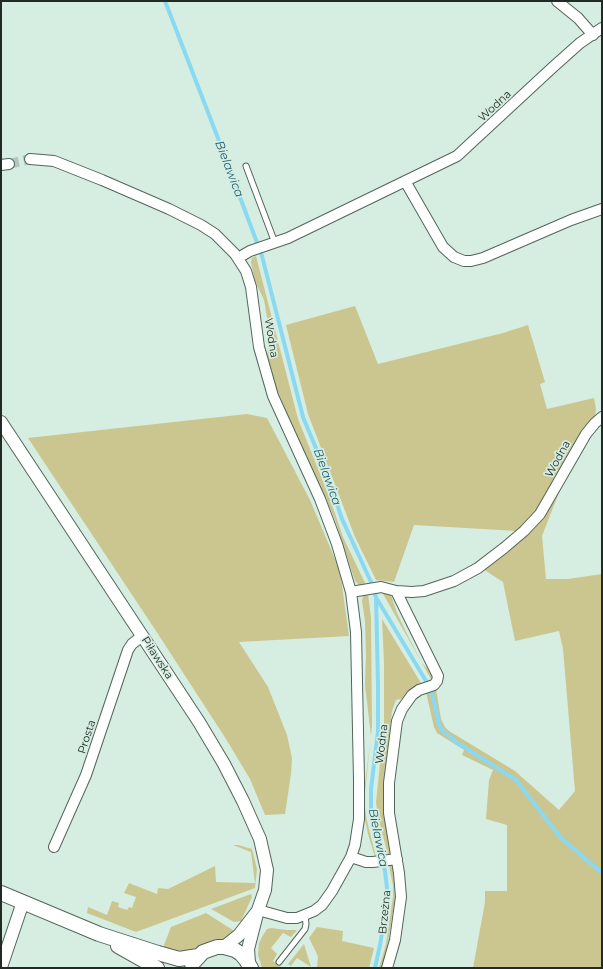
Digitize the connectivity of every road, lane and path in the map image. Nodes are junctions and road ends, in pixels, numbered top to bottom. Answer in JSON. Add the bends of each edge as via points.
{"nodes":[{"id":1,"x":557,"y":1,"type":"edge"},
{"id":2,"x":602,"y":28,"type":"edge"},
{"id":3,"x":593,"y":35,"type":"junction"},
{"id":4,"x":30,"y":159,"type":"tunnel mouth"},
{"id":5,"x":246,"y":166,"type":"dead end"},
{"id":6,"x":405,"y":182,"type":"junction"},
{"id":7,"x":602,"y":209,"type":"edge"},
{"id":8,"x":271,"y":244,"type":"junction"},
{"id":9,"x":238,"y":258,"type":"junction"},
{"id":10,"x":602,"y":417,"type":"edge"},
{"id":11,"x":1,"y":422,"type":"edge"},
{"id":12,"x":396,"y":591,"type":"junction"},
{"id":13,"x":350,"y":592,"type":"junction"},
{"id":14,"x":142,"y":636,"type":"junction"},
{"id":15,"x":54,"y":847,"type":"dead end"},
{"id":16,"x":351,"y":857,"type":"junction"},
{"id":17,"x":388,"y":860,"type":"junction"},
{"id":18,"x":1,"y":893,"type":"edge"},
{"id":19,"x":23,"y":902,"type":"junction"},
{"id":20,"x":258,"y":910,"type":"junction"},
{"id":21,"x":305,"y":916,"type":"junction"},
{"id":22,"x":99,"y":934,"type":"junction"},
{"id":23,"x":224,"y":947,"type":"junction"},
{"id":24,"x":131,"y":954,"type":"junction"},
{"id":25,"x":194,"y":962,"type":"edge"},
{"id":26,"x":278,"y":962,"type":"dead end"},
{"id":27,"x":250,"y":966,"type":"edge"},
{"id":28,"x":1,"y":967,"type":"edge"},
{"id":29,"x":146,"y":968,"type":"edge"},
{"id":30,"x":157,"y":968,"type":"edge"},
{"id":31,"x":387,"y":968,"type":"edge"}],
"edges":[{"from":1,"to":3,"type":"street","via":[[578,18]]},
{"from":2,"to":3,"type":"street","name":"Wodna"},
{"from":3,"to":6,"type":"street","name":"Wodna","via":[[552,68],[458,156]]},
{"from":4,"to":9,"type":"street","via":[[54,161],[170,209],[215,234]]},
{"from":5,"to":8,"type":"lane"},
{"from":6,"to":7,"type":"street","via":[[441,244],[451,256],[464,261],[483,258]]},
{"from":6,"to":8,"type":"street","name":"Wodna"},
{"from":8,"to":9,"type":"street","name":"Wodna"},
{"from":9,"to":13,"type":"street","name":"Wodna","via":[[251,287],[259,344],[273,396],[329,521]]},
{"from":10,"to":12,"type":"street","name":"Wodna","via":[[586,434],[540,514],[504,548],[478,568],[454,581],[424,591]]},
{"from":11,"to":14,"type":"street","name":"Piławska"},
{"from":12,"to":13,"type":"street","name":"Wodna","via":[[380,587]]},
{"from":12,"to":17,"type":"street","name":"Wodna","via":[[438,679],[410,698],[397,721],[389,797]]},
{"from":13,"to":16,"type":"street","name":"Wodna","via":[[356,632],[359,780],[358,829]]},
{"from":14,"to":15,"type":"street","name":"Prosta","via":[[128,650],[86,775]]},
{"from":14,"to":20,"type":"street","name":"Piławska","via":[[214,746],[256,829],[267,870],[265,890]]},
{"from":16,"to":17,"type":"street","via":[[366,862]]},
{"from":16,"to":21,"type":"street","name":"Wodna","via":[[327,898]]},
{"from":17,"to":31,"type":"street","name":"Brzeżna","via":[[401,888],[401,901]]},
{"from":18,"to":19,"type":"main road"},
{"from":19,"to":22,"type":"main road"},
{"from":19,"to":28,"type":"street"},
{"from":20,"to":21,"type":"street","via":[[287,918]]},
{"from":20,"to":23,"type":"street","name":"Piławska","via":[[239,935]]},
{"from":20,"to":27,"type":"street","name":"Piławska","via":[[248,949]]},
{"from":21,"to":26,"type":"lane","via":[[305,929]]},
{"from":22,"to":24,"type":"main road"},
{"from":22,"to":25,"type":"main road","via":[[179,959],[192,958]]},
{"from":23,"to":25,"type":"main road","via":[[210,949]]},
{"from":23,"to":27,"type":"main road","via":[[241,954]]},
{"from":24,"to":29,"type":"street"},
{"from":24,"to":30,"type":"main road"}]}
